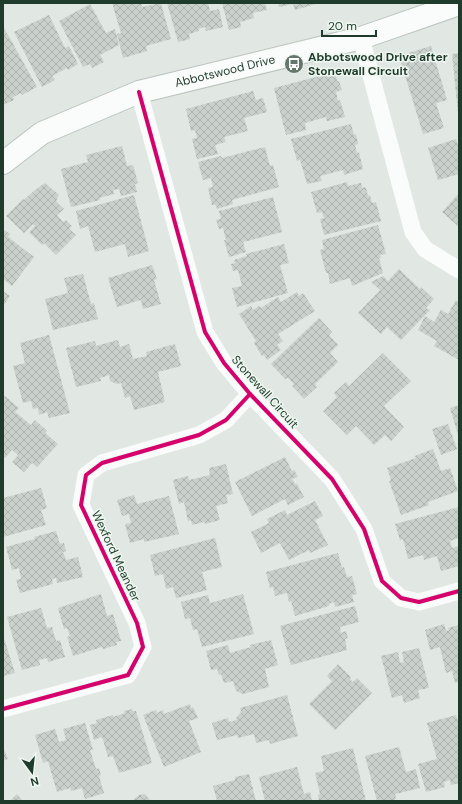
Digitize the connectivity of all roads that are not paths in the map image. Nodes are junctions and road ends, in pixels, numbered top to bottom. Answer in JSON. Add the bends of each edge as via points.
{"nodes":[{"id":1,"x":459,"y":4,"type":"edge"},
{"id":2,"x":361,"y":38,"type":"junction"},
{"id":3,"x":139,"y":92,"type":"junction"},
{"id":4,"x":3,"y":163,"type":"edge"},
{"id":5,"x":459,"y":270,"type":"edge"},
{"id":6,"x":250,"y":394,"type":"junction"},
{"id":7,"x":459,"y":591,"type":"edge"},
{"id":8,"x":3,"y":709,"type":"edge"}],
"edges":[{"from":1,"to":2,"type":"street","name":"Abbotswood Drive"},
{"from":2,"to":3,"type":"street","name":"Abbotswood Drive"},
{"from":2,"to":5,"type":"street","via":[[413,232],[425,249]]},
{"from":3,"to":4,"type":"street","name":"Abbotswood Drive","via":[[42,133]]},
{"from":3,"to":6,"type":"street","name":"Stonewall Circuit","via":[[205,332],[224,363]]},
{"from":6,"to":7,"type":"street","name":"Stonewall Circuit","via":[[332,479],[364,529],[382,581],[401,598],[419,602]]},
{"from":6,"to":8,"type":"street","name":"Wexford Meander","via":[[226,420],[199,435],[102,463],[86,475],[81,505],[137,623],[143,647],[128,675]]}]}
